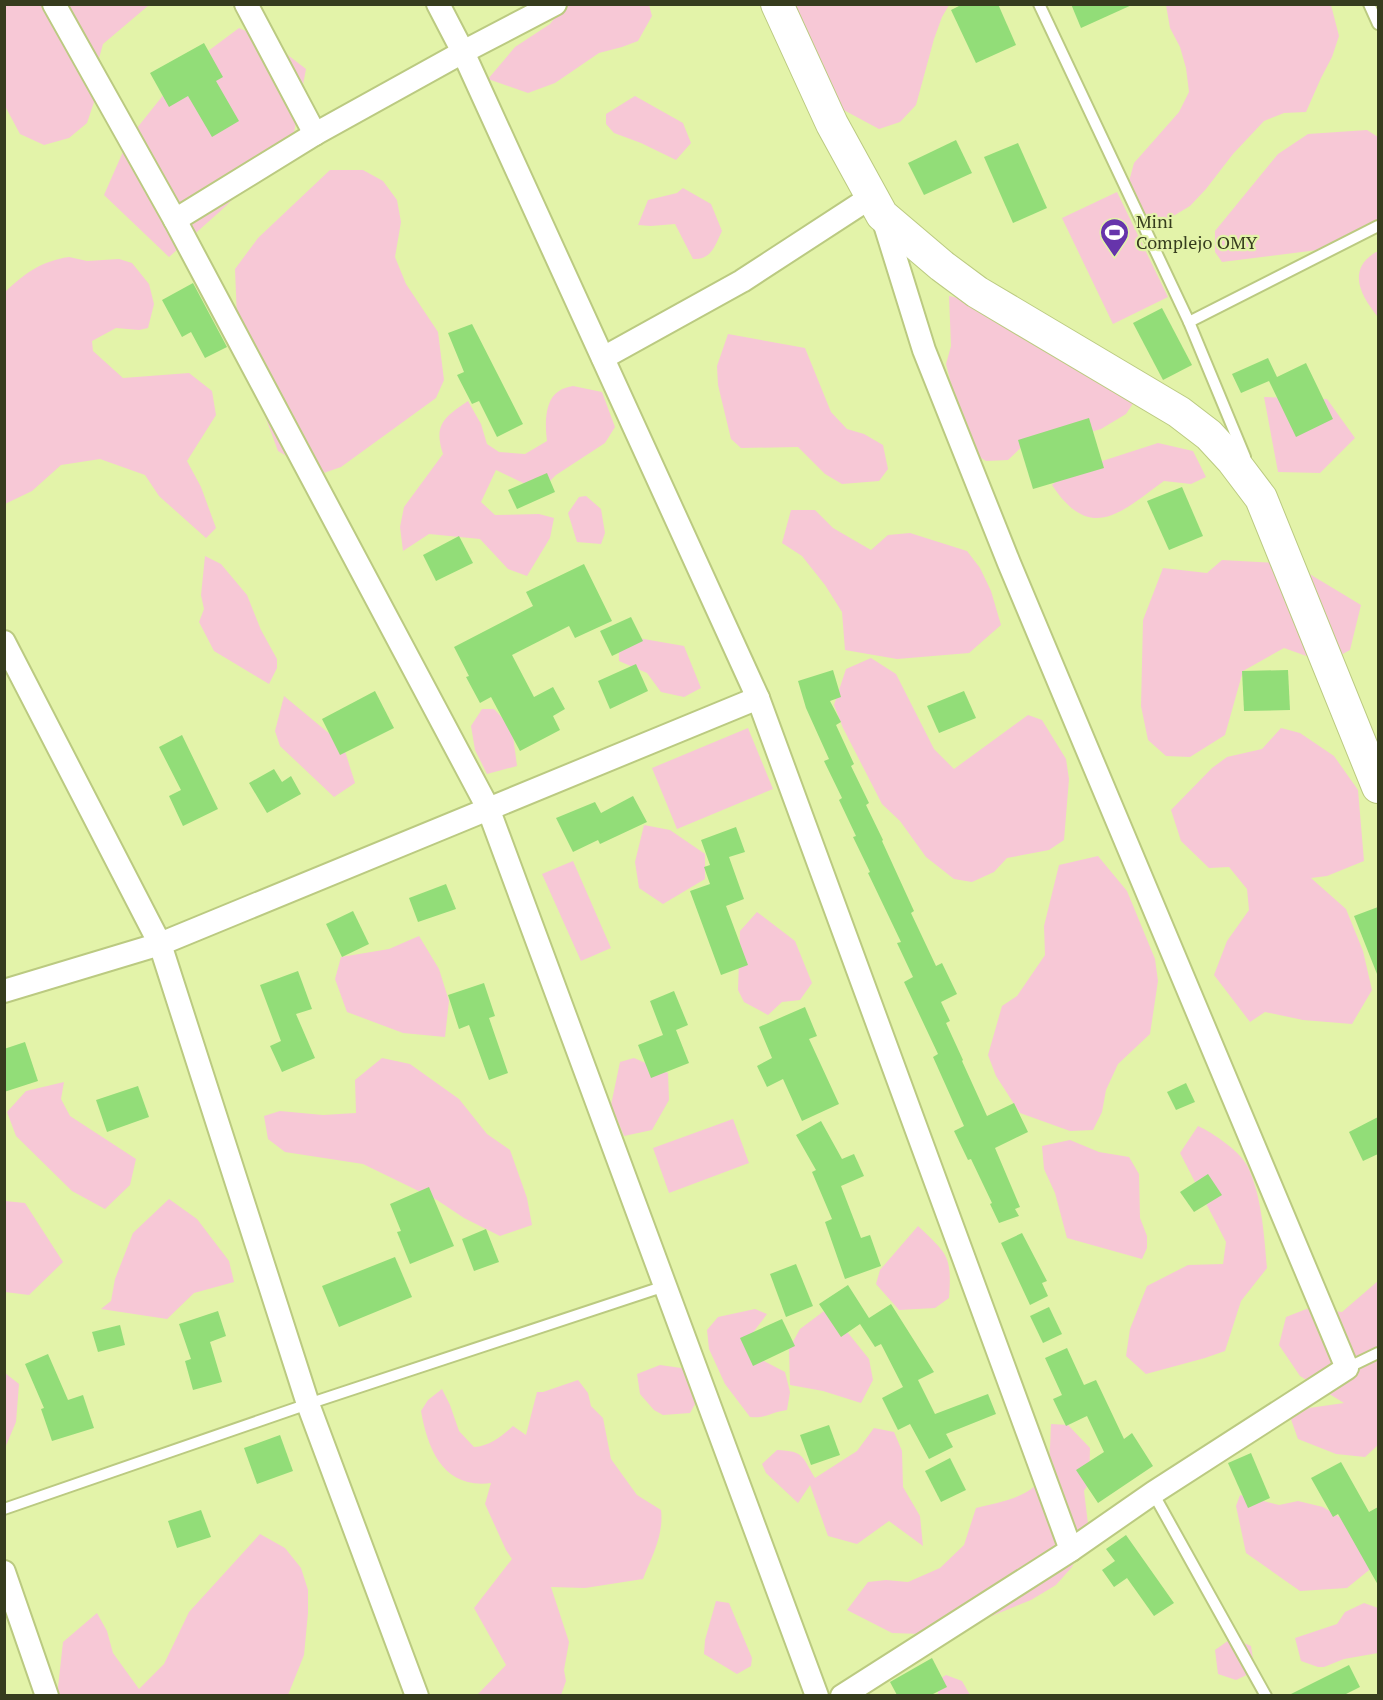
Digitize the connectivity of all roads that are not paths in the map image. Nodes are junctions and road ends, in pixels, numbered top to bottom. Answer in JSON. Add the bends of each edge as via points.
{"nodes":[{"id":1,"x":54,"y":4,"type":"edge"},
{"id":2,"x":246,"y":4,"type":"edge"},
{"id":3,"x":438,"y":4,"type":"edge"},
{"id":4,"x":555,"y":4,"type":"edge"},
{"id":5,"x":777,"y":4,"type":"edge"},
{"id":6,"x":1039,"y":4,"type":"edge"},
{"id":7,"x":1369,"y":4,"type":"edge"},
{"id":8,"x":1378,"y":24,"type":"edge"},
{"id":9,"x":463,"y":52,"type":"junction"},
{"id":10,"x":315,"y":134,"type":"junction"},
{"id":11,"x":877,"y":206,"type":"junction"},
{"id":12,"x":175,"y":220,"type":"junction"},
{"id":13,"x":1378,"y":226,"type":"edge"},
{"id":14,"x":1189,"y":322,"type":"junction"},
{"id":15,"x":603,"y":358,"type":"junction"},
{"id":16,"x":1261,"y":498,"type":"junction"},
{"id":17,"x":4,"y":642,"type":"edge"},
{"id":18,"x":758,"y":698,"type":"junction"},
{"id":19,"x":1378,"y":787,"type":"edge"},
{"id":20,"x":488,"y":808,"type":"junction"},
{"id":21,"x":160,"y":944,"type":"junction"},
{"id":22,"x":4,"y":991,"type":"edge"},
{"id":23,"x":665,"y":1286,"type":"junction"},
{"id":24,"x":1378,"y":1353,"type":"edge"},
{"id":25,"x":1347,"y":1368,"type":"junction"},
{"id":26,"x":308,"y":1404,"type":"junction"},
{"id":27,"x":1153,"y":1493,"type":"junction"},
{"id":28,"x":4,"y":1509,"type":"edge"},
{"id":29,"x":1071,"y":1550,"type":"junction"},
{"id":30,"x":4,"y":1572,"type":"edge"},
{"id":31,"x":47,"y":1695,"type":"edge"},
{"id":32,"x":417,"y":1695,"type":"edge"},
{"id":33,"x":817,"y":1695,"type":"edge"},
{"id":34,"x":842,"y":1695,"type":"edge"},
{"id":35,"x":1266,"y":1695,"type":"edge"}],
"edges":[{"from":1,"to":12,"type":"street"},
{"from":2,"to":10,"type":"street"},
{"from":3,"to":9,"type":"street"},
{"from":4,"to":9,"type":"street"},
{"from":5,"to":11,"type":"main road","via":[[832,124]]},
{"from":6,"to":14,"type":"lane"},
{"from":7,"to":8,"type":"lane"},
{"from":9,"to":10,"type":"street"},
{"from":9,"to":15,"type":"street"},
{"from":10,"to":12,"type":"street"},
{"from":11,"to":15,"type":"street"},
{"from":11,"to":16,"type":"main road","via":[[942,266],[978,292],[1179,412],[1209,435]]},
{"from":11,"to":25,"type":"street","via":[[924,350],[1009,563]]},
{"from":12,"to":20,"type":"street"},
{"from":13,"to":14,"type":"lane"},
{"from":14,"to":16,"type":"lane"},
{"from":15,"to":18,"type":"street"},
{"from":16,"to":19,"type":"main road"},
{"from":17,"to":21,"type":"street"},
{"from":18,"to":20,"type":"street"},
{"from":18,"to":29,"type":"street"},
{"from":20,"to":21,"type":"street"},
{"from":20,"to":23,"type":"street"},
{"from":21,"to":22,"type":"street"},
{"from":21,"to":26,"type":"street"},
{"from":23,"to":26,"type":"lane"},
{"from":23,"to":33,"type":"street"},
{"from":24,"to":25,"type":"lane"},
{"from":25,"to":27,"type":"street"},
{"from":26,"to":28,"type":"lane"},
{"from":26,"to":32,"type":"street"},
{"from":27,"to":29,"type":"street"},
{"from":27,"to":35,"type":"lane"},
{"from":29,"to":34,"type":"street"},
{"from":30,"to":31,"type":"street"}]}
